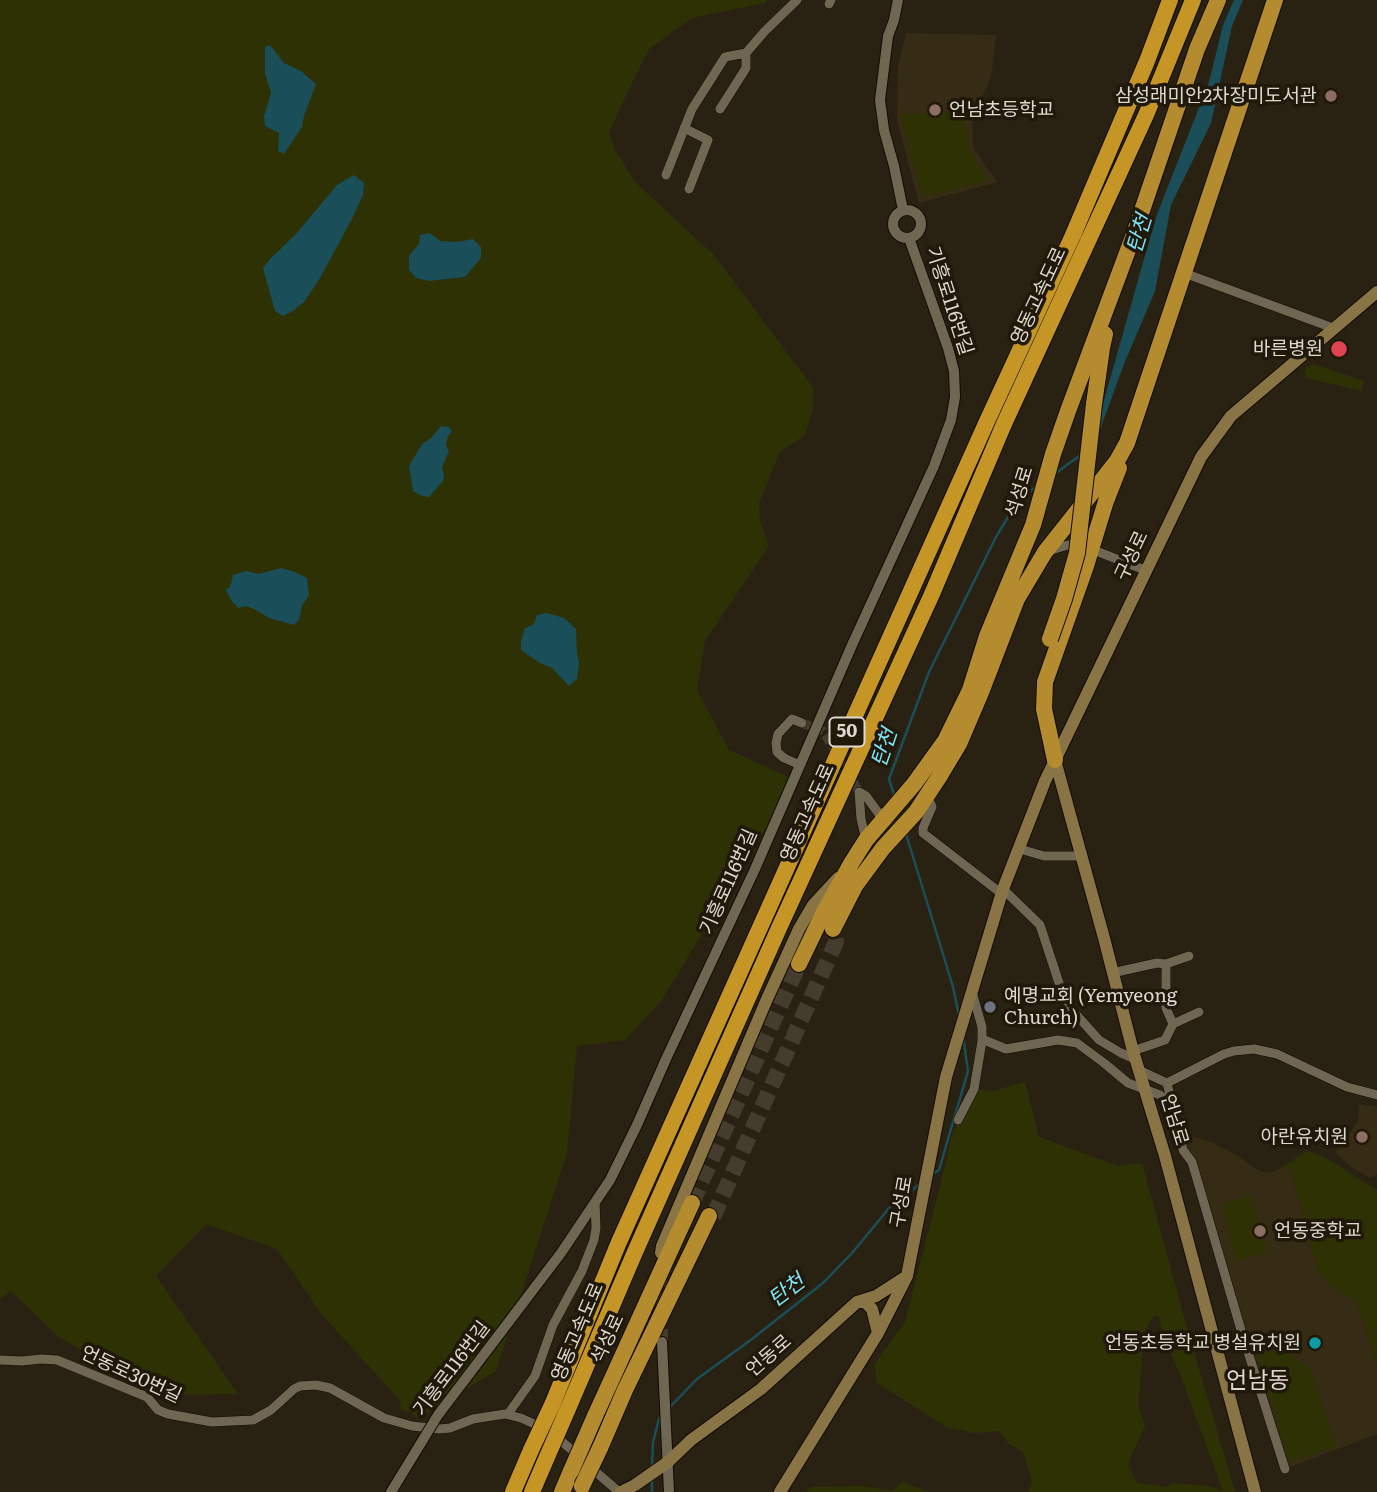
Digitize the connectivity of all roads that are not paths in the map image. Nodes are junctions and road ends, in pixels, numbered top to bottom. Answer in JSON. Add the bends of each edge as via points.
{"nodes":[{"id":1,"x":797,"y":0,"type":"edge"},
{"id":2,"x":898,"y":0,"type":"edge"},
{"id":3,"x":1170,"y":0,"type":"edge"},
{"id":4,"x":1193,"y":0,"type":"edge"},
{"id":5,"x":1218,"y":0,"type":"edge"},
{"id":6,"x":1275,"y":0,"type":"edge"},
{"id":7,"x":746,"y":53,"type":"junction"},
{"id":8,"x":720,"y":109,"type":"dead end"},
{"id":9,"x":684,"y":128,"type":"junction"},
{"id":10,"x":666,"y":175,"type":"dead end"},
{"id":11,"x":689,"y":189,"type":"dead end"},
{"id":12,"x":903,"y":210,"type":"junction"},
{"id":13,"x":1134,"y":234,"type":"junction"},
{"id":14,"x":909,"y":238,"type":"junction"},
{"id":15,"x":1184,"y":272,"type":"junction"},
{"id":16,"x":1377,"y":292,"type":"edge"},
{"id":17,"x":1333,"y":328,"type":"junction"},
{"id":18,"x":1127,"y":443,"type":"junction"},
{"id":19,"x":1075,"y":515,"type":"junction"},
{"id":20,"x":1033,"y":525,"type":"junction"},
{"id":21,"x":1091,"y":550,"type":"junction"},
{"id":22,"x":1045,"y":552,"type":"junction"},
{"id":23,"x":1146,"y":570,"type":"junction"},
{"id":24,"x":802,"y":723,"type":"dead end"},
{"id":25,"x":1055,"y":760,"type":"junction"},
{"id":26,"x":800,"y":765,"type":"junction"},
{"id":27,"x":920,"y":805,"type":"junction"},
{"id":28,"x":886,"y":812,"type":"dead end"},
{"id":29,"x":869,"y":836,"type":"junction"},
{"id":30,"x":1020,"y":849,"type":"junction"},
{"id":31,"x":1080,"y":856,"type":"junction"},
{"id":32,"x":852,"y":862,"type":"junction"},
{"id":33,"x":1003,"y":891,"type":"junction"},
{"id":34,"x":833,"y":929,"type":"tunnel mouth"},
{"id":35,"x":1189,"y":956,"type":"dead end"},
{"id":36,"x":799,"y":964,"type":"tunnel mouth"},
{"id":37,"x":1166,"y":964,"type":"junction"},
{"id":38,"x":1112,"y":973,"type":"junction"},
{"id":39,"x":972,"y":990,"type":"junction"},
{"id":40,"x":1199,"y":1012,"type":"dead end"},
{"id":41,"x":1173,"y":1024,"type":"junction"},
{"id":42,"x":982,"y":1039,"type":"junction"},
{"id":43,"x":1135,"y":1060,"type":"junction"},
{"id":44,"x":1167,"y":1083,"type":"junction"},
{"id":45,"x":1144,"y":1088,"type":"junction"},
{"id":46,"x":1377,"y":1095,"type":"edge"},
{"id":47,"x":1174,"y":1111,"type":"junction"},
{"id":48,"x":958,"y":1120,"type":"dead end"},
{"id":49,"x":595,"y":1202,"type":"junction"},
{"id":50,"x":692,"y":1203,"type":"tunnel mouth"},
{"id":51,"x":576,"y":1230,"type":"junction"},
{"id":52,"x":594,"y":1241,"type":"junction"},
{"id":53,"x":661,"y":1253,"type":"dead end"},
{"id":54,"x":907,"y":1276,"type":"junction"},
{"id":55,"x":857,"y":1303,"type":"junction"},
{"id":56,"x":878,"y":1333,"type":"junction"},
{"id":57,"x":662,"y":1342,"type":"joint"},
{"id":58,"x":0,"y":1360,"type":"edge"},
{"id":59,"x":508,"y":1414,"type":"junction"},
{"id":60,"x":663,"y":1465,"type":"junction"},
{"id":61,"x":1285,"y":1469,"type":"dead end"},
{"id":62,"x":581,"y":1489,"type":"edge"},
{"id":63,"x":391,"y":1492,"type":"edge"},
{"id":64,"x":513,"y":1492,"type":"edge"},
{"id":65,"x":532,"y":1492,"type":"edge"},
{"id":66,"x":562,"y":1492,"type":"edge"},
{"id":67,"x":620,"y":1492,"type":"edge"},
{"id":68,"x":669,"y":1492,"type":"edge"},
{"id":69,"x":780,"y":1492,"type":"edge"},
{"id":70,"x":1255,"y":1492,"type":"edge"}],
"edges":[{"from":1,"to":7,"type":"street"},
{"from":2,"to":12,"type":"street","via":[[880,100]]},
{"from":3,"to":64,"type":"highway","name":"영동고속도로","number":"50","bridge":true,"via":[[1073,235],[619,1242]]},
{"from":4,"to":65,"type":"highway","name":"영동고속도로","number":"50","bridge":true,"via":[[1146,115],[779,928]]},
{"from":5,"to":13,"type":"highway","name":"석성로"},
{"from":6,"to":15,"type":"highway"},
{"from":7,"to":8,"type":"street","via":[[746,68]]},
{"from":7,"to":9,"type":"street","via":[[725,57]]},
{"from":9,"to":10,"type":"street"},
{"from":9,"to":11,"type":"street","via":[[708,140]]},
{"from":12,"to":14,"type":"street","via":[[893,219],[894,229],[900,237]]},
{"from":12,"to":14,"type":"street","via":[[916,212],[921,220],[918,233]]},
{"from":13,"to":20,"type":"highway","name":"석성로","via":[[1053,454]]},
{"from":13,"to":25,"type":"highway","bridge":true,"via":[[1102,348],[1077,553],[1039,671],[1035,698],[1039,723]]},
{"from":14,"to":26,"type":"street","name":"기흥로116번길","via":[[954,371],[951,420]]},
{"from":15,"to":17,"type":"street"},
{"from":15,"to":18,"type":"highway"},
{"from":16,"to":17,"type":"main road","name":"구성로"},
{"from":17,"to":23,"type":"main road","name":"구성로","via":[[1231,416],[1201,457]]},
{"from":18,"to":19,"type":"highway"},
{"from":18,"to":21,"type":"highway"},
{"from":19,"to":20,"type":"highway","via":[[1045,536]]},
{"from":19,"to":22,"type":"highway"},
{"from":20,"to":29,"type":"highway","name":"석성로","via":[[970,690],[945,741]]},
{"from":21,"to":22,"type":"street","via":[[1068,545]]},
{"from":21,"to":23,"type":"street"},
{"from":21,"to":25,"type":"highway","via":[[1045,682],[1044,709]]},
{"from":22,"to":27,"type":"highway","via":[[1017,598],[959,744]]},
{"from":23,"to":25,"type":"main road","name":"구성로"},
{"from":24,"to":26,"type":"street","via":[[792,719],[776,743],[777,752]]},
{"from":25,"to":30,"type":"main road","name":"구성로"},
{"from":25,"to":31,"type":"main road","name":"언남로"},
{"from":26,"to":49,"type":"street","name":"기흥로116번길","via":[[638,1125]]},
{"from":27,"to":33,"type":"street","via":[[932,807],[923,833]]},
{"from":27,"to":34,"type":"highway","via":[[855,886]]},
{"from":28,"to":29,"type":"street","via":[[879,814],[859,792],[861,819]]},
{"from":29,"to":32,"type":"highway","name":"석성로"},
{"from":30,"to":31,"type":"street","via":[[1044,856]]},
{"from":30,"to":33,"type":"main road","name":"구성로"},
{"from":31,"to":38,"type":"main road","name":"언남로"},
{"from":32,"to":36,"type":"highway","name":"석성로"},
{"from":32,"to":53,"type":"main road","via":[[813,905],[799,929]]},
{"from":33,"to":39,"type":"main road","name":"구성로"},
{"from":33,"to":43,"type":"street","via":[[1040,925],[1073,1011],[1099,1040]]},
{"from":35,"to":37,"type":"street"},
{"from":37,"to":38,"type":"street"},
{"from":37,"to":41,"type":"street","via":[[1166,1008]]},
{"from":38,"to":43,"type":"main road","name":"언남로"},
{"from":39,"to":42,"type":"street"},
{"from":39,"to":54,"type":"main road","name":"구성로","via":[[946,1077]]},
{"from":40,"to":41,"type":"street"},
{"from":41,"to":43,"type":"street","via":[[1165,1040]]},
{"from":42,"to":45,"type":"street","via":[[1006,1049],[1058,1040],[1077,1043],[1128,1083]]},
{"from":42,"to":48,"type":"street","via":[[974,1089]]},
{"from":43,"to":44,"type":"street"},
{"from":43,"to":45,"type":"main road","name":"언남로"},
{"from":44,"to":46,"type":"street","via":[[1224,1054],[1254,1049]]},
{"from":44,"to":47,"type":"street"},
{"from":45,"to":47,"type":"street","via":[[1160,1095]]},
{"from":45,"to":70,"type":"main road","name":"언남로"},
{"from":47,"to":61,"type":"street"},
{"from":49,"to":51,"type":"street","name":"기흥로116번길"},
{"from":49,"to":52,"type":"street"},
{"from":50,"to":66,"type":"highway","name":"석성로","bridge":true},
{"from":51,"to":52,"type":"street","via":[[590,1227]]},
{"from":51,"to":63,"type":"street","name":"기흥로116번길","bridge":true,"via":[[438,1415]]},
{"from":52,"to":59,"type":"street","via":[[553,1325],[535,1376]]},
{"from":54,"to":55,"type":"main road","name":"언동로"},
{"from":54,"to":56,"type":"main road","name":"구성로"},
{"from":55,"to":56,"type":"main road","via":[[864,1302],[872,1309]]},
{"from":55,"to":60,"type":"main road","name":"언동로","via":[[761,1389]]},
{"from":56,"to":69,"type":"main road","name":"구성로"},
{"from":57,"to":60,"type":"street","via":[[667,1432]]},
{"from":57,"to":62,"type":"highway","name":"석성로","bridge":true,"via":[[668,1315],[711,1216]]},
{"from":58,"to":59,"type":"street","name":"언동로30번길","via":[[57,1360],[147,1397],[168,1414],[212,1422],[253,1420],[295,1389],[316,1385],[384,1418],[428,1428],[450,1428],[487,1415]]},
{"from":59,"to":67,"type":"street","name":"언동로30번길","via":[[561,1440]]},
{"from":60,"to":67,"type":"main road","name":"언동로"},
{"from":60,"to":68,"type":"street"}]}
